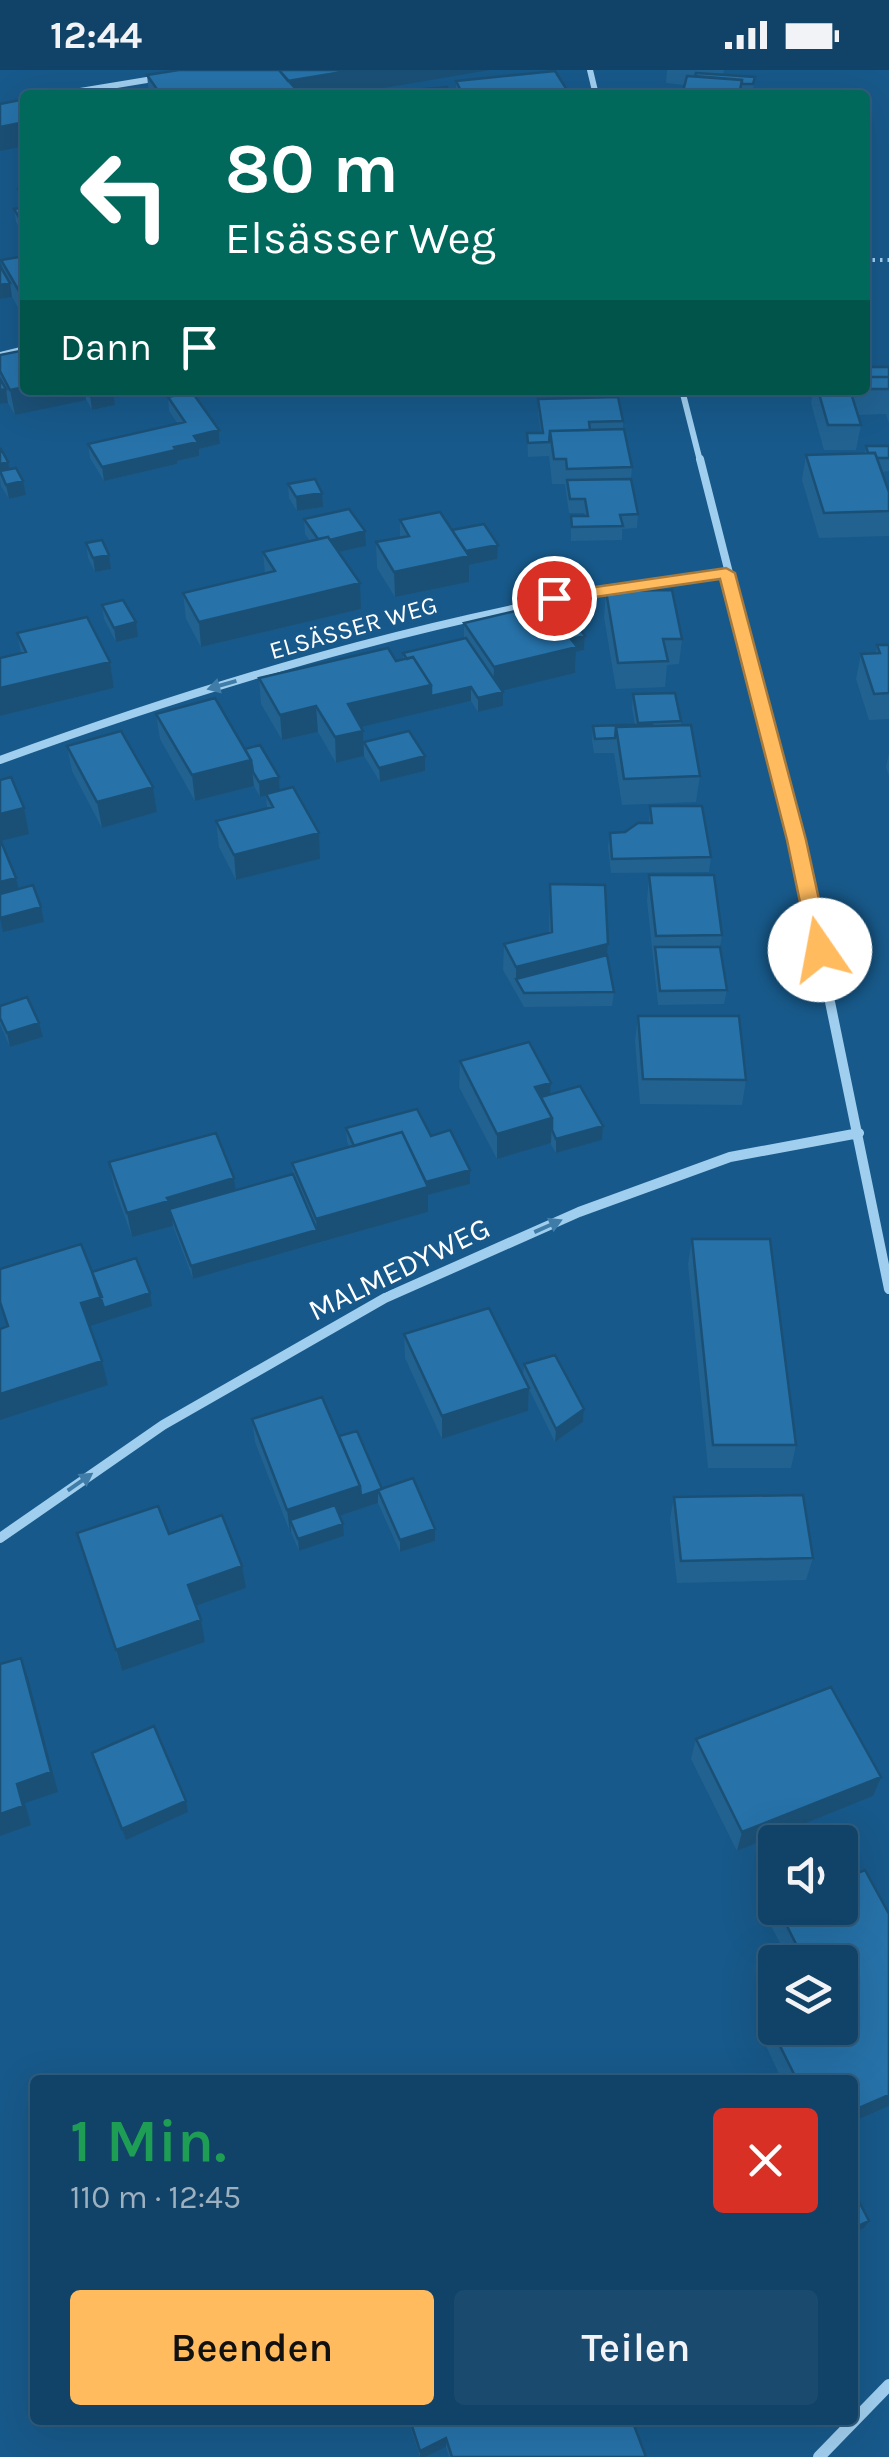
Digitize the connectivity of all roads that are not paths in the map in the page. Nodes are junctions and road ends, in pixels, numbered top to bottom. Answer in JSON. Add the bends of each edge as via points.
{"nodes":[{"id":1,"x":170,"y":76,"type":"edge"},
{"id":2,"x":86,"y":90,"type":"edge"},
{"id":3,"x":683,"y":395,"type":"edge"},
{"id":4,"x":726,"y":573,"type":"junction"},
{"id":5,"x":0,"y":760,"type":"edge"},
{"id":6,"x":859,"y":1132,"type":"junction"},
{"id":7,"x":889,"y":1289,"type":"edge"},
{"id":8,"x":0,"y":1538,"type":"edge"},
{"id":9,"x":889,"y":2385,"type":"edge"},
{"id":10,"x":858,"y":2417,"type":"edge"},
{"id":11,"x":850,"y":2425,"type":"edge"},
{"id":12,"x":819,"y":2457,"type":"edge"}],
"edges":[{"from":1,"to":2,"type":"street"},
{"from":3,"to":4,"type":"street"},
{"from":4,"to":5,"type":"street","name":"ELSÄSSER WEG","one_way":true,"via":[[586,592],[427,626],[136,710]]},
{"from":4,"to":6,"type":"street","via":[[797,840]]},
{"from":6,"to":7,"type":"street"},
{"from":8,"to":6,"type":"street","name":"MALMEDYWEG","one_way":true,"via":[[163,1425],[384,1298],[579,1212],[730,1157]]},
{"from":9,"to":10,"type":"street"},
{"from":11,"to":12,"type":"street"}]}
